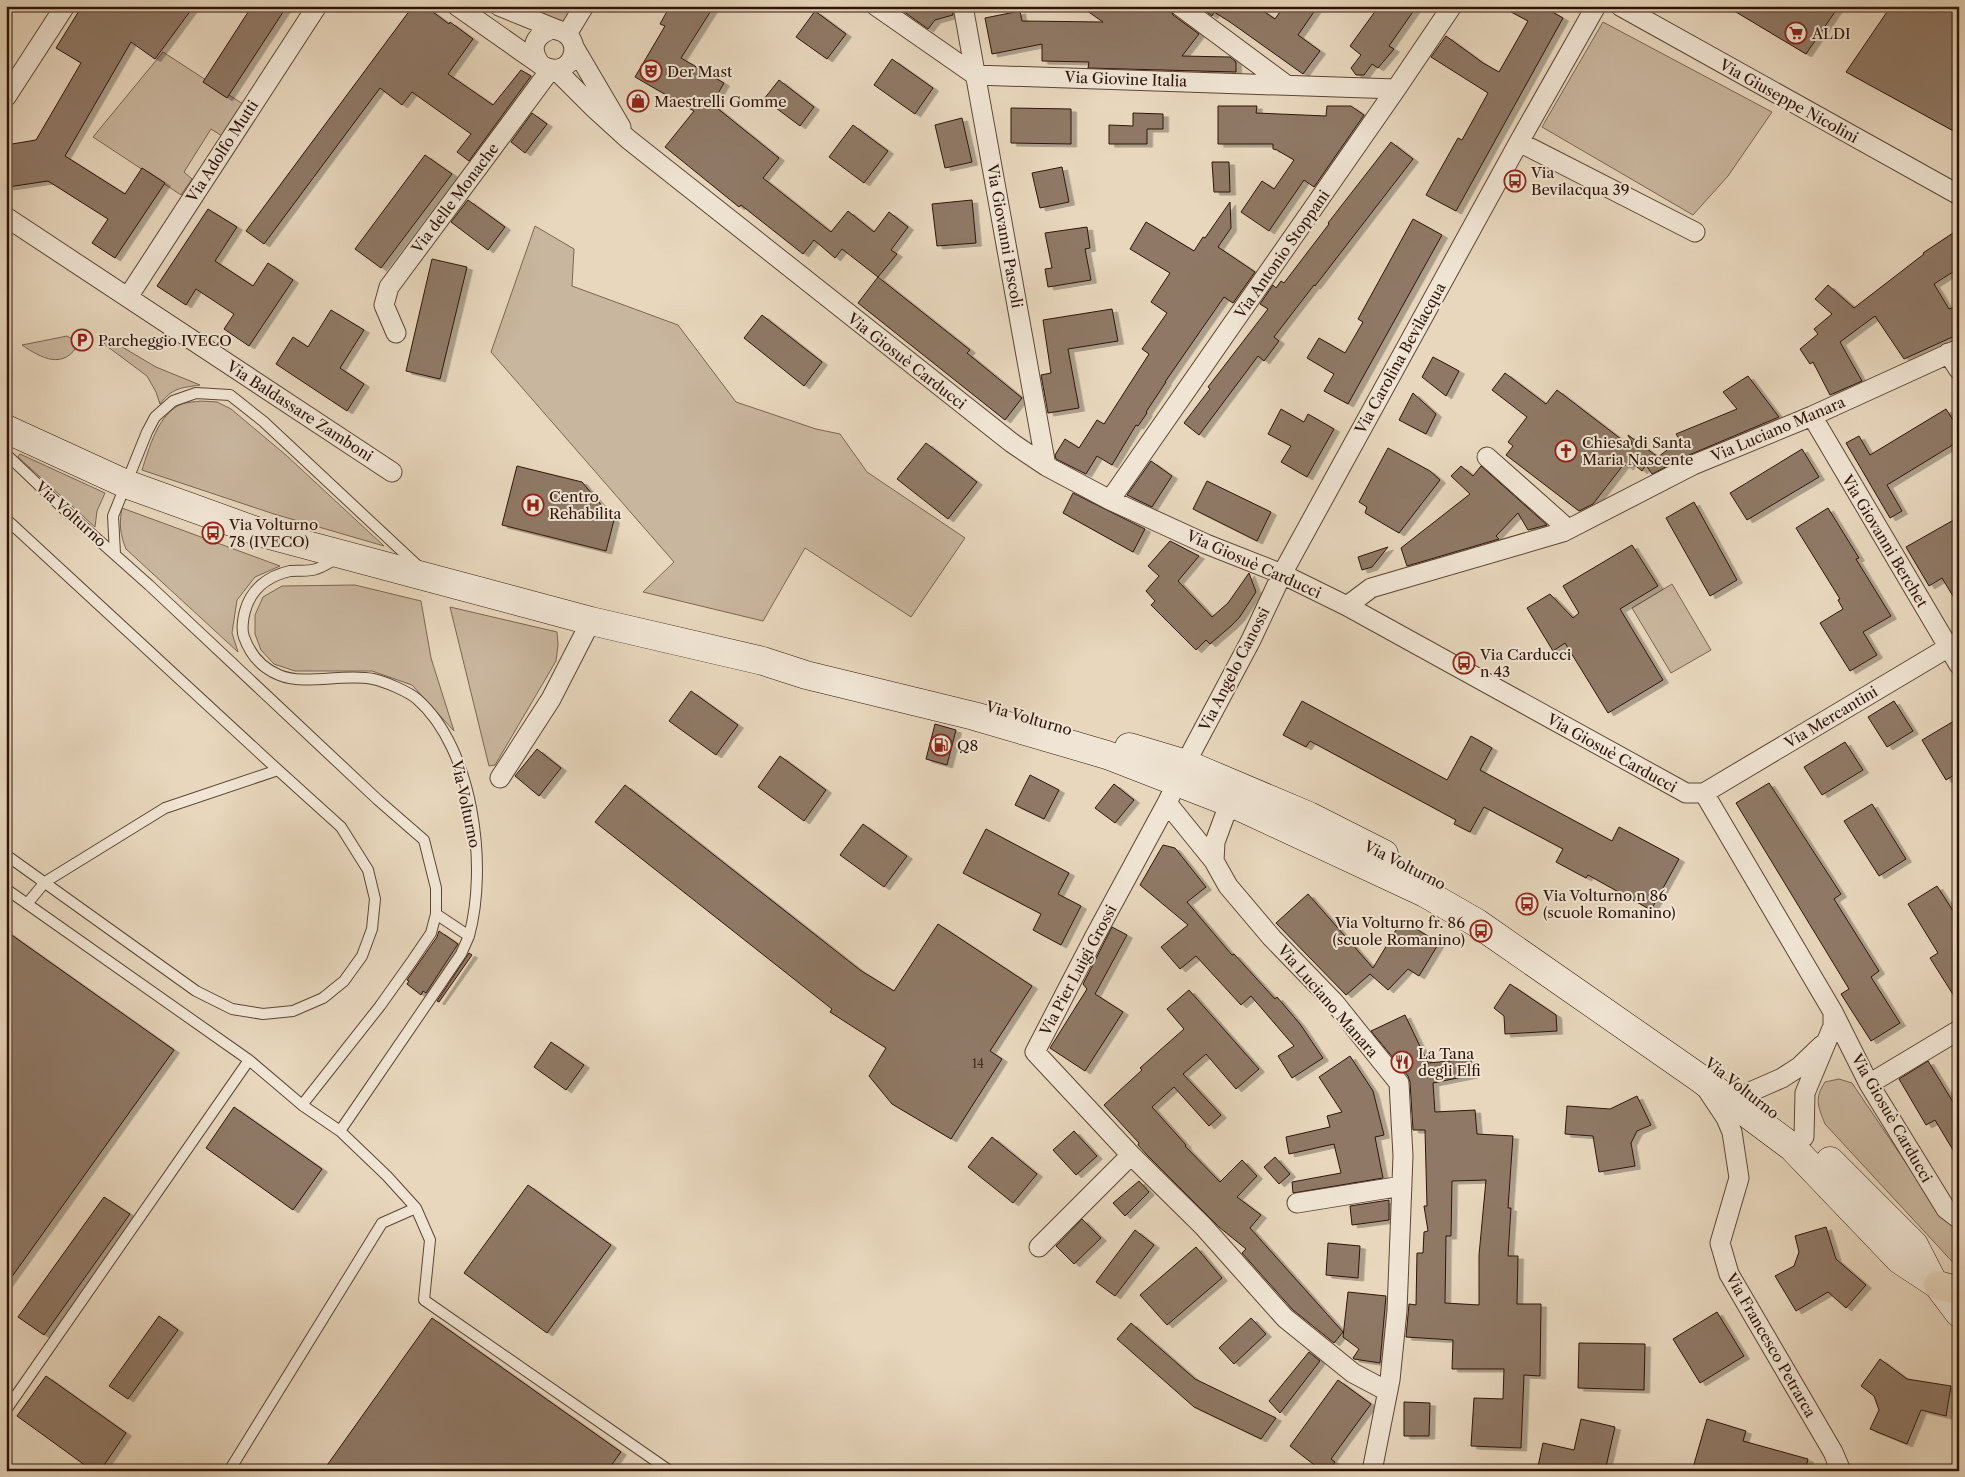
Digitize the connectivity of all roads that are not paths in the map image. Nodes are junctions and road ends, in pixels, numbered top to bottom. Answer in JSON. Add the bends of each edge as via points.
{"nodes":[{"id":1,"x":65,"y":6,"type":"edge"},
{"id":2,"x":317,"y":6,"type":"edge"},
{"id":3,"x":457,"y":6,"type":"edge"},
{"id":4,"x":499,"y":6,"type":"edge"},
{"id":5,"x":584,"y":6,"type":"edge"},
{"id":6,"x":876,"y":6,"type":"edge"},
{"id":7,"x":963,"y":6,"type":"edge"},
{"id":8,"x":1180,"y":6,"type":"edge"},
{"id":9,"x":1452,"y":6,"type":"edge"},
{"id":10,"x":1596,"y":6,"type":"edge"},
{"id":11,"x":1620,"y":6,"type":"edge"},
{"id":12,"x":566,"y":37,"type":"junction"},
{"id":13,"x":548,"y":68,"type":"junction"},
{"id":14,"x":976,"y":75,"type":"junction"},
{"id":15,"x":1285,"y":84,"type":"junction"},
{"id":16,"x":1396,"y":89,"type":"junction"},
{"id":17,"x":6,"y":97,"type":"edge"},
{"id":18,"x":628,"y":139,"type":"junction"},
{"id":19,"x":1519,"y":142,"type":"junction"},
{"id":20,"x":1959,"y":195,"type":"edge"},
{"id":21,"x":6,"y":217,"type":"edge"},
{"id":22,"x":1695,"y":232,"type":"dead end"},
{"id":23,"x":128,"y":297,"type":"junction"},
{"id":24,"x":396,"y":333,"type":"dead end"},
{"id":25,"x":1954,"y":351,"type":"edge"},
{"id":26,"x":1959,"y":370,"type":"edge"},
{"id":27,"x":1812,"y":416,"type":"junction"},
{"id":28,"x":6,"y":429,"type":"edge"},
{"id":29,"x":6,"y":454,"type":"edge"},
{"id":30,"x":1487,"y":457,"type":"dead end"},
{"id":31,"x":1046,"y":466,"type":"junction"},
{"id":32,"x":392,"y":472,"type":"dead end"},
{"id":33,"x":126,"y":484,"type":"junction"},
{"id":34,"x":1110,"y":500,"type":"junction"},
{"id":35,"x":6,"y":519,"type":"edge"},
{"id":36,"x":1568,"y":529,"type":"junction"},
{"id":37,"x":115,"y":554,"type":"junction"},
{"id":38,"x":342,"y":556,"type":"junction"},
{"id":39,"x":1282,"y":574,"type":"junction"},
{"id":40,"x":432,"y":579,"type":"junction"},
{"id":41,"x":1347,"y":606,"type":"junction"},
{"id":42,"x":591,"y":620,"type":"junction"},
{"id":43,"x":1953,"y":644,"type":"edge"},
{"id":44,"x":1959,"y":665,"type":"edge"},
{"id":45,"x":278,"y":770,"type":"junction"},
{"id":46,"x":500,"y":778,"type":"dead end"},
{"id":47,"x":1177,"y":783,"type":"junction"},
{"id":48,"x":1704,"y":793,"type":"junction"},
{"id":49,"x":1236,"y":805,"type":"junction"},
{"id":50,"x":6,"y":855,"type":"edge"},
{"id":51,"x":1214,"y":861,"type":"junction"},
{"id":52,"x":45,"y":882,"type":"junction"},
{"id":53,"x":6,"y":889,"type":"edge"},
{"id":54,"x":27,"y":904,"type":"junction"},
{"id":55,"x":436,"y":914,"type":"junction"},
{"id":56,"x":469,"y":936,"type":"junction"},
{"id":57,"x":1833,"y":1012,"type":"junction"},
{"id":58,"x":1959,"y":1030,"type":"edge"},
{"id":59,"x":1828,"y":1039,"type":"junction"},
{"id":60,"x":249,"y":1060,"type":"junction"},
{"id":61,"x":1698,"y":1077,"type":"junction"},
{"id":62,"x":1869,"y":1084,"type":"junction"},
{"id":63,"x":1750,"y":1092,"type":"junction"},
{"id":64,"x":302,"y":1105,"type":"junction"},
{"id":65,"x":340,"y":1131,"type":"junction"},
{"id":66,"x":1804,"y":1137,"type":"junction"},
{"id":67,"x":1131,"y":1155,"type":"junction"},
{"id":68,"x":1402,"y":1186,"type":"junction"},
{"id":69,"x":1297,"y":1203,"type":"dead end"},
{"id":70,"x":416,"y":1208,"type":"junction"},
{"id":71,"x":1959,"y":1219,"type":"edge"},
{"id":72,"x":1039,"y":1247,"type":"dead end"},
{"id":73,"x":1943,"y":1286,"type":"edge"},
{"id":74,"x":1959,"y":1312,"type":"edge"},
{"id":75,"x":1387,"y":1391,"type":"junction"},
{"id":76,"x":6,"y":1410,"type":"edge"},
{"id":77,"x":656,"y":1467,"type":"edge"},
{"id":78,"x":229,"y":1471,"type":"edge"},
{"id":79,"x":670,"y":1471,"type":"edge"},
{"id":80,"x":1372,"y":1471,"type":"edge"},
{"id":81,"x":1840,"y":1471,"type":"edge"}],
"edges":[{"from":1,"to":17,"type":"street"},
{"from":2,"to":23,"type":"street","name":"Via Adolfo Mutti"},
{"from":3,"to":13,"type":"street","name":"Via Giosuè Carducci"},
{"from":4,"to":12,"type":"street"},
{"from":5,"to":12,"type":"street"},
{"from":6,"to":14,"type":"street"},
{"from":7,"to":14,"type":"street","name":"Via Giovanni Pascoli"},
{"from":8,"to":15,"type":"street"},
{"from":9,"to":16,"type":"street","name":"Via Antonio Stoppani"},
{"from":10,"to":19,"type":"street","name":"Via Carolina Bevilacqua"},
{"from":11,"to":20,"type":"street","name":"Via Giuseppe Nicolini"},
{"from":12,"to":13,"type":"street","via":[[574,54],[570,62],[564,67]]},
{"from":12,"to":13,"type":"street","name":"Via Giosuè Carducci","via":[[552,29],[538,36],[534,44],[535,58]]},
{"from":12,"to":18,"type":"street","name":"Via Giosuè Carducci"},
{"from":13,"to":18,"type":"street","name":"Via Giosuè Carducci"},
{"from":13,"to":24,"type":"street","name":"Via delle Monache","via":[[545,77],[389,287],[384,305]]},
{"from":14,"to":15,"type":"street","name":"Via Giovine Italia"},
{"from":14,"to":31,"type":"street","name":"Via Giovanni Pascoli"},
{"from":15,"to":16,"type":"street","name":"Via Giovine Italia"},
{"from":16,"to":34,"type":"street","name":"Via Antonio Stoppani"},
{"from":18,"to":31,"type":"street","name":"Via Giosuè Carducci","via":[[1012,443]]},
{"from":19,"to":22,"type":"street"},
{"from":19,"to":39,"type":"street","name":"Via Carolina Bevilacqua"},
{"from":21,"to":23,"type":"street","name":"Via Baldassare Zamboni"},
{"from":23,"to":32,"type":"street","name":"Via Baldassare Zamboni"},
{"from":25,"to":26,"type":"street"},
{"from":25,"to":27,"type":"street","name":"Via Luciano Manara"},
{"from":27,"to":36,"type":"street","name":"Via Luciano Manara","via":[[1693,465]]},
{"from":27,"to":43,"type":"street","name":"Via Giovanni Berchet"},
{"from":28,"to":33,"type":"street","name":"Via Volturno"},
{"from":29,"to":37,"type":"lane","name":"Via Volturno"},
{"from":30,"to":36,"type":"street"},
{"from":31,"to":34,"type":"street","name":"Via Giosuè Carducci"},
{"from":33,"to":37,"type":"lane","name":"Via Volturno","via":[[113,516]]},
{"from":33,"to":38,"type":"street","name":"Via Volturno","via":[[262,533]]},
{"from":33,"to":40,"type":"lane","via":[[154,413],[173,400],[196,393],[230,395],[264,422]]},
{"from":34,"to":39,"type":"street","name":"Via Giosuè Carducci"},
{"from":35,"to":45,"type":"lane"},
{"from":36,"to":41,"type":"street","name":"Via Luciano Manara","via":[[1371,588]]},
{"from":37,"to":55,"type":"lane","name":"Via Volturno","via":[[424,840],[436,888]]},
{"from":38,"to":40,"type":"street","name":"Via Volturno"},
{"from":38,"to":56,"type":"lane","name":"Via Volturno","via":[[315,570],[290,571],[256,588],[245,611],[243,634],[250,653],[279,675],[300,679],[373,679],[416,698],[438,722],[452,745],[473,824],[478,864]]},
{"from":39,"to":41,"type":"street","name":"Via Giosuè Carducci"},
{"from":39,"to":47,"type":"street","name":"Via Angelo Canossi"},
{"from":40,"to":42,"type":"street","name":"Via Volturno"},
{"from":41,"to":48,"type":"street","name":"Via Giosuè Carducci","via":[[1679,790]]},
{"from":42,"to":46,"type":"street","via":[[551,699]]},
{"from":42,"to":47,"type":"street","name":"Via Volturno","via":[[983,719],[1107,755]]},
{"from":43,"to":44,"type":"street","name":"Via Giovanni Berchet"},
{"from":43,"to":48,"type":"street","name":"Via Mercantini"},
{"from":45,"to":52,"type":"lane","via":[[165,808]]},
{"from":45,"to":52,"type":"lane","via":[[341,826],[368,870],[375,898],[372,929],[362,956],[344,981],[323,998],[293,1011],[263,1014],[232,1009],[196,990]]},
{"from":47,"to":49,"type":"street","name":"Via Volturno"},
{"from":47,"to":51,"type":"street","name":"Via Luciano Manara"},
{"from":47,"to":63,"type":"street","name":"Via Volturno","via":[[1309,816],[1434,879],[1534,940]]},
{"from":47,"to":67,"type":"street","name":"Via Pier Luigi Grossi","via":[[1035,1052]]},
{"from":48,"to":57,"type":"street","name":"Via Giosuè Carducci"},
{"from":49,"to":51,"type":"street","via":[[1225,815],[1215,842]]},
{"from":49,"to":61,"type":"street","name":"Via Volturno","via":[[1425,893],[1477,923]]},
{"from":50,"to":52,"type":"lane"},
{"from":51,"to":68,"type":"street","name":"Via Luciano Manara","via":[[1228,886],[1272,938],[1334,1002],[1399,1083]]},
{"from":52,"to":54,"type":"lane"},
{"from":53,"to":54,"type":"lane"},
{"from":54,"to":60,"type":"lane"},
{"from":55,"to":56,"type":"lane"},
{"from":55,"to":64,"type":"lane","name":"Via Volturno","via":[[431,933],[412,961]]},
{"from":56,"to":65,"type":"lane","name":"Via Volturno","via":[[461,954]]},
{"from":57,"to":59,"type":"street","via":[[1833,1026]]},
{"from":57,"to":62,"type":"street","name":"Via Giosuè Carducci"},
{"from":58,"to":62,"type":"street"},
{"from":59,"to":63,"type":"street","via":[[1799,1067]]},
{"from":59,"to":66,"type":"street","via":[[1805,1093]]},
{"from":60,"to":64,"type":"lane"},
{"from":60,"to":76,"type":"lane"},
{"from":61,"to":73,"type":"street","name":"Via Volturno","via":[[1792,1148],[1900,1260]]},
{"from":61,"to":81,"type":"street","name":"Via Francesco Petrarca","via":[[1732,1132],[1739,1178],[1720,1243],[1729,1274],[1833,1452]]},
{"from":62,"to":71,"type":"street","name":"Via Giosuè Carducci","via":[[1946,1209]]},
{"from":63,"to":66,"type":"street","name":"Via Volturno"},
{"from":64,"to":65,"type":"lane"},
{"from":65,"to":70,"type":"lane"},
{"from":66,"to":73,"type":"street","name":"Via Volturno","via":[[1914,1245]]},
{"from":67,"to":72,"type":"street"},
{"from":67,"to":75,"type":"street","name":"Via Pier Luigi Grossi","via":[[1203,1226],[1285,1318],[1353,1373]]},
{"from":68,"to":69,"type":"street"},
{"from":68,"to":75,"type":"street","name":"Via Luciano Manara","via":[[1397,1311]]},
{"from":70,"to":77,"type":"lane","via":[[430,1240],[424,1300]]},
{"from":70,"to":78,"type":"lane","via":[[382,1223]]},
{"from":73,"to":74,"type":"street","name":"Via Volturno"},
{"from":75,"to":80,"type":"street","name":"Via Luciano Manara"},
{"from":77,"to":79,"type":"lane"}]}
